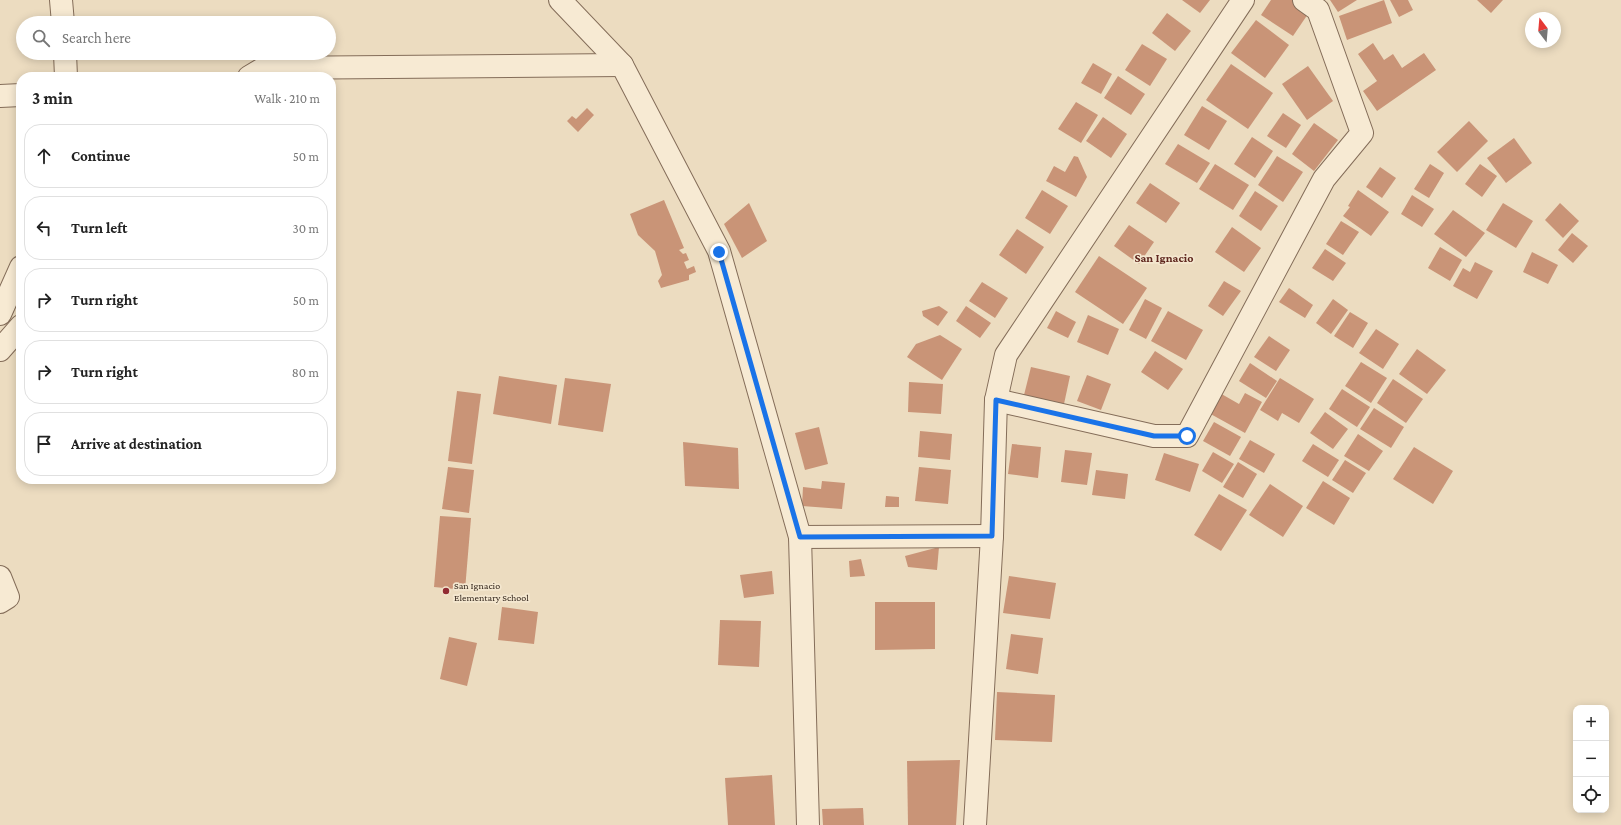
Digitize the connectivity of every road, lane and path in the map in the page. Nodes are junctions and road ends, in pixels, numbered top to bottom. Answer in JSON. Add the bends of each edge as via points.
{"nodes":[{"id":1,"x":61,"y":0,"type":"edge"},
{"id":2,"x":560,"y":0,"type":"edge"},
{"id":3,"x":1243,"y":0,"type":"edge"},
{"id":4,"x":1304,"y":0,"type":"edge"},
{"id":5,"x":62,"y":16,"type":"edge"},
{"id":6,"x":65,"y":60,"type":"edge"},
{"id":7,"x":622,"y":65,"type":"junction"},
{"id":8,"x":66,"y":72,"type":"edge"},
{"id":9,"x":257,"y":72,"type":"edge"},
{"id":10,"x":16,"y":95,"type":"edge"},
{"id":11,"x":0,"y":96,"type":"edge"},
{"id":12,"x":16,"y":278,"type":"edge"},
{"id":13,"x":0,"y":314,"type":"edge"},
{"id":14,"x":16,"y":332,"type":"edge"},
{"id":15,"x":0,"y":350,"type":"edge"},
{"id":16,"x":996,"y":400,"type":"junction"},
{"id":17,"x":992,"y":536,"type":"junction"},
{"id":18,"x":800,"y":537,"type":"junction"},
{"id":19,"x":0,"y":577,"type":"edge"},
{"id":20,"x":0,"y":602,"type":"edge"},
{"id":21,"x":808,"y":825,"type":"edge"},
{"id":22,"x":975,"y":825,"type":"edge"}],
"edges":[{"from":1,"to":5,"type":"street"},
{"from":2,"to":7,"type":"street"},
{"from":3,"to":16,"type":"street","via":[[1006,355]]},
{"from":4,"to":16,"type":"street","via":[[1318,10],[1362,133],[1324,178],[1187,436],[1154,436]]},
{"from":6,"to":8,"type":"street"},
{"from":7,"to":9,"type":"street","via":[[264,68]]},
{"from":7,"to":18,"type":"street","via":[[719,252]]},
{"from":10,"to":11,"type":"street"},
{"from":12,"to":13,"type":"street"},
{"from":14,"to":15,"type":"street"},
{"from":16,"to":17,"type":"street"},
{"from":17,"to":18,"type":"street"},
{"from":17,"to":22,"type":"street"},
{"from":18,"to":21,"type":"street"},
{"from":19,"to":20,"type":"street","via":[[8,597]]}]}
